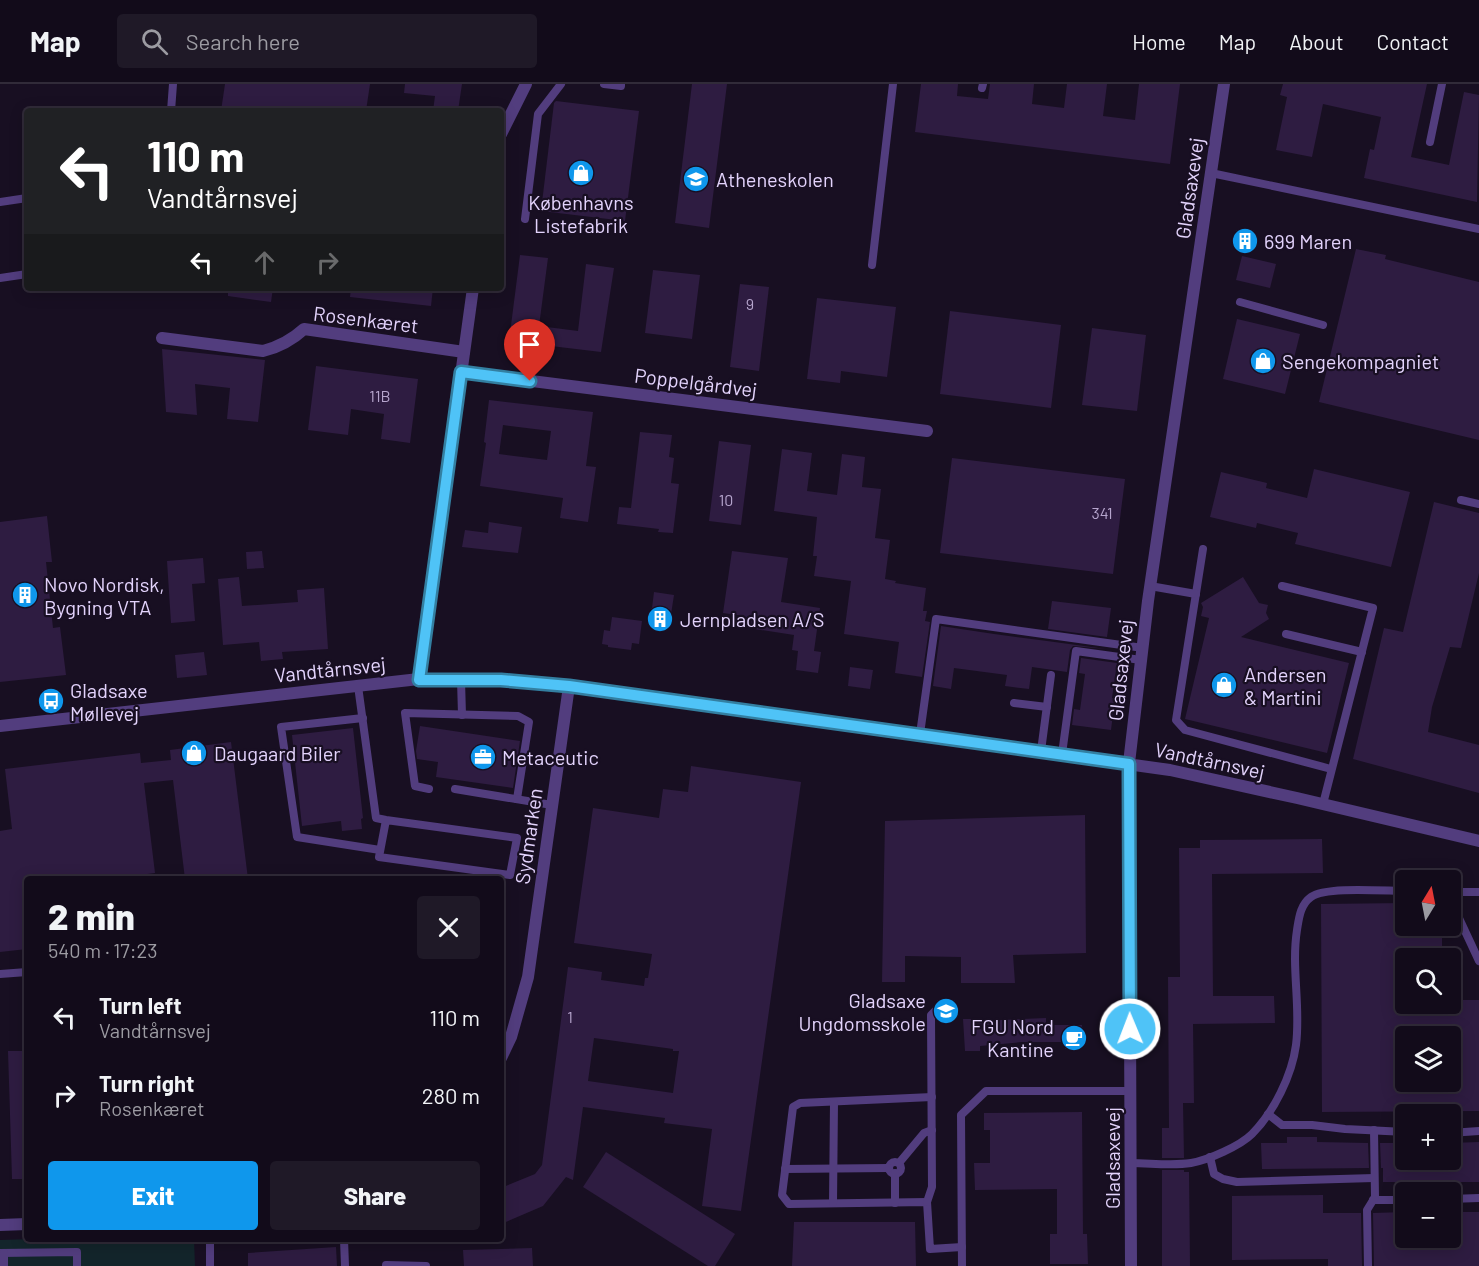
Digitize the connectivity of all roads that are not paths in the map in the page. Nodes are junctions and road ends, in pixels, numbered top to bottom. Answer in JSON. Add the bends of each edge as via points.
{"nodes":[{"id":1,"x":173,"y":84,"type":"edge"},
{"id":2,"x":526,"y":84,"type":"edge"},
{"id":3,"x":561,"y":84,"type":"edge"},
{"id":4,"x":604,"y":84,"type":"edge"},
{"id":5,"x":621,"y":84,"type":"edge"},
{"id":6,"x":893,"y":84,"type":"edge"},
{"id":7,"x":1224,"y":84,"type":"edge"},
{"id":8,"x":1442,"y":84,"type":"edge"},
{"id":9,"x":171,"y":108,"type":"edge"},
{"id":10,"x":504,"y":128,"type":"edge"},
{"id":11,"x":1430,"y":141,"type":"dead end"},
{"id":12,"x":1211,"y":173,"type":"junction"},
{"id":13,"x":24,"y":198,"type":"edge"},
{"id":14,"x":0,"y":202,"type":"edge"},
{"id":15,"x":525,"y":219,"type":"dead end"},
{"id":16,"x":1479,"y":229,"type":"edge"},
{"id":17,"x":872,"y":265,"type":"dead end"},
{"id":18,"x":24,"y":274,"type":"edge"},
{"id":19,"x":0,"y":278,"type":"edge"},
{"id":20,"x":473,"y":291,"type":"edge"},
{"id":21,"x":1240,"y":302,"type":"dead end"},
{"id":22,"x":1323,"y":325,"type":"dead end"},
{"id":23,"x":162,"y":338,"type":"dead end"},
{"id":24,"x":464,"y":352,"type":"junction"},
{"id":25,"x":461,"y":372,"type":"junction"},
{"id":26,"x":927,"y":431,"type":"dead end"},
{"id":27,"x":1461,"y":500,"type":"dead end"},
{"id":28,"x":1479,"y":504,"type":"edge"},
{"id":29,"x":1203,"y":549,"type":"dead end"},
{"id":30,"x":1150,"y":586,"type":"junction"},
{"id":31,"x":1282,"y":586,"type":"dead end"},
{"id":32,"x":1196,"y":594,"type":"junction"},
{"id":33,"x":1286,"y":634,"type":"dead end"},
{"id":34,"x":1362,"y":652,"type":"junction"},
{"id":35,"x":1142,"y":654,"type":"junction"},
{"id":36,"x":1051,"y":675,"type":"dead end"},
{"id":37,"x":419,"y":680,"type":"junction"},
{"id":38,"x":461,"y":680,"type":"junction"},
{"id":39,"x":358,"y":686,"type":"junction"},
{"id":40,"x":569,"y":686,"type":"junction"},
{"id":41,"x":1014,"y":703,"type":"dead end"},
{"id":42,"x":1047,"y":707,"type":"junction"},
{"id":43,"x":462,"y":715,"type":"junction"},
{"id":44,"x":363,"y":718,"type":"junction"},
{"id":45,"x":0,"y":726,"type":"edge"},
{"id":46,"x":920,"y":734,"type":"junction"},
{"id":47,"x":1041,"y":751,"type":"junction"},
{"id":48,"x":1062,"y":754,"type":"junction"},
{"id":49,"x":1129,"y":764,"type":"junction"},
{"id":50,"x":1331,"y":769,"type":"junction"},
{"id":51,"x":429,"y":789,"type":"dead end"},
{"id":52,"x":455,"y":789,"type":"dead end"},
{"id":53,"x":517,"y":799,"type":"junction"},
{"id":54,"x":1323,"y":804,"type":"junction"},
{"id":55,"x":552,"y":805,"type":"junction"},
{"id":56,"x":386,"y":820,"type":"junction"},
{"id":57,"x":1479,"y":841,"type":"edge"},
{"id":58,"x":380,"y":850,"type":"junction"},
{"id":59,"x":1395,"y":891,"type":"edge"},
{"id":60,"x":1461,"y":892,"type":"edge"},
{"id":61,"x":1479,"y":892,"type":"edge"},
{"id":62,"x":1461,"y":922,"type":"edge"},
{"id":63,"x":1479,"y":961,"type":"edge"},
{"id":64,"x":24,"y":972,"type":"edge"},
{"id":65,"x":0,"y":974,"type":"edge"},
{"id":66,"x":938,"y":1008,"type":"dead end"},
{"id":67,"x":504,"y":1052,"type":"edge"},
{"id":68,"x":1131,"y":1091,"type":"junction"},
{"id":69,"x":932,"y":1097,"type":"junction"},
{"id":70,"x":834,"y":1102,"type":"junction"},
{"id":71,"x":1268,"y":1114,"type":"junction"},
{"id":72,"x":932,"y":1130,"type":"junction"},
{"id":73,"x":1374,"y":1130,"type":"junction"},
{"id":74,"x":1395,"y":1131,"type":"edge"},
{"id":75,"x":1479,"y":1131,"type":"edge"},
{"id":76,"x":1461,"y":1132,"type":"edge"},
{"id":77,"x":1210,"y":1157,"type":"junction"},
{"id":78,"x":1131,"y":1163,"type":"junction"},
{"id":79,"x":834,"y":1168,"type":"junction"},
{"id":80,"x":785,"y":1169,"type":"junction"},
{"id":81,"x":892,"y":1171,"type":"junction"},
{"id":82,"x":1374,"y":1178,"type":"junction"},
{"id":83,"x":1479,"y":1198,"type":"edge"},
{"id":84,"x":1461,"y":1199,"type":"edge"},
{"id":85,"x":1373,"y":1200,"type":"junction"},
{"id":86,"x":1395,"y":1200,"type":"edge"},
{"id":87,"x":927,"y":1202,"type":"junction"},
{"id":88,"x":833,"y":1203,"type":"junction"},
{"id":89,"x":895,"y":1203,"type":"junction"},
{"id":90,"x":24,"y":1224,"type":"edge"},
{"id":91,"x":0,"y":1225,"type":"edge"},
{"id":92,"x":210,"y":1242,"type":"edge"},
{"id":93,"x":344,"y":1242,"type":"edge"},
{"id":94,"x":962,"y":1247,"type":"junction"},
{"id":95,"x":2,"y":1252,"type":"edge"},
{"id":96,"x":386,"y":1265,"type":"edge"},
{"id":97,"x":4,"y":1266,"type":"edge"},
{"id":98,"x":77,"y":1266,"type":"edge"},
{"id":99,"x":210,"y":1266,"type":"edge"},
{"id":100,"x":345,"y":1266,"type":"edge"},
{"id":101,"x":426,"y":1266,"type":"edge"},
{"id":102,"x":962,"y":1266,"type":"edge"},
{"id":103,"x":1131,"y":1266,"type":"edge"},
{"id":104,"x":1368,"y":1266,"type":"edge"}],
"edges":[{"from":1,"to":9,"type":"lane"},
{"from":2,"to":10,"type":"street"},
{"from":3,"to":15,"type":"lane","via":[[538,114]]},
{"from":4,"to":5,"type":"lane"},
{"from":6,"to":17,"type":"lane"},
{"from":7,"to":12,"type":"street","name":"Gladsaxevej"},
{"from":8,"to":11,"type":"lane"},
{"from":12,"to":16,"type":"lane"},
{"from":12,"to":30,"type":"street","name":"Gladsaxevej"},
{"from":13,"to":14,"type":"lane"},
{"from":18,"to":19,"type":"lane"},
{"from":20,"to":24,"type":"street"},
{"from":21,"to":22,"type":"lane"},
{"from":23,"to":24,"type":"street","name":"Rosenkæret","via":[[263,351],[292,339],[304,329]]},
{"from":24,"to":25,"type":"street"},
{"from":25,"to":26,"type":"street","name":"Poppelgårdvej"},
{"from":25,"to":37,"type":"street"},
{"from":27,"to":28,"type":"lane"},
{"from":29,"to":32,"type":"lane"},
{"from":30,"to":32,"type":"lane"},
{"from":30,"to":35,"type":"street","name":"Gladsaxevej"},
{"from":31,"to":34,"type":"lane","via":[[1373,608]]},
{"from":32,"to":50,"type":"lane","via":[[1176,720],[1185,729]]},
{"from":33,"to":34,"type":"lane"},
{"from":34,"to":50,"type":"lane"},
{"from":35,"to":46,"type":"lane","via":[[936,619]]},
{"from":35,"to":48,"type":"lane","via":[[1076,651]]},
{"from":35,"to":49,"type":"street","name":"Gladsaxevej"},
{"from":36,"to":42,"type":"lane"},
{"from":37,"to":38,"type":"street","name":"Vandtårnsvej"},
{"from":37,"to":39,"type":"street","name":"Vandtårnsvej"},
{"from":38,"to":40,"type":"street","name":"Vandtårnsvej"},
{"from":38,"to":43,"type":"lane"},
{"from":39,"to":44,"type":"lane"},
{"from":39,"to":45,"type":"street","name":"Vandtårnsvej"},
{"from":40,"to":46,"type":"street","name":"Vandtårnsvej"},
{"from":40,"to":55,"type":"street","name":"Sydmarken"},
{"from":41,"to":42,"type":"lane"},
{"from":42,"to":47,"type":"lane"},
{"from":43,"to":51,"type":"lane","via":[[405,713],[415,786]]},
{"from":43,"to":53,"type":"lane","via":[[518,716],[529,722]]},
{"from":44,"to":56,"type":"lane","via":[[376,818]]},
{"from":44,"to":58,"type":"lane","via":[[281,727],[297,837]]},
{"from":46,"to":47,"type":"street","name":"Vandtårnsvej"},
{"from":47,"to":48,"type":"street","name":"Vandtårnsvej"},
{"from":48,"to":49,"type":"street","name":"Vandtårnsvej"},
{"from":49,"to":54,"type":"street","name":"Vandtårnsvej"},
{"from":49,"to":68,"type":"street","name":"Gladsaxevej"},
{"from":50,"to":54,"type":"lane"},
{"from":52,"to":53,"type":"lane"},
{"from":53,"to":55,"type":"lane"},
{"from":54,"to":57,"type":"street","name":"Vandtårnsvej"},
{"from":55,"to":67,"type":"street","name":"Sydmarken","via":[[528,977]]},
{"from":56,"to":58,"type":"lane"},
{"from":56,"to":58,"type":"lane","via":[[517,838],[510,875],[379,857]]},
{"from":59,"to":71,"type":"lane","via":[[1317,893],[1304,904],[1295,943],[1296,1045],[1290,1070]]},
{"from":60,"to":61,"type":"lane"},
{"from":62,"to":63,"type":"lane"},
{"from":64,"to":65,"type":"lane"},
{"from":66,"to":69,"type":"lane","via":[[931,1015]]},
{"from":68,"to":78,"type":"street","name":"Gladsaxevej"},
{"from":68,"to":94,"type":"lane","via":[[987,1091],[961,1115]]},
{"from":69,"to":70,"type":"lane"},
{"from":69,"to":72,"type":"lane"},
{"from":70,"to":79,"type":"lane"},
{"from":70,"to":80,"type":"lane","via":[[800,1103],[793,1107]]},
{"from":71,"to":73,"type":"lane","via":[[1282,1125]]},
{"from":71,"to":77,"type":"lane","via":[[1245,1140]]},
{"from":72,"to":81,"type":"lane","via":[[924,1133],[899,1163],[901,1171]]},
{"from":72,"to":87,"type":"lane","via":[[932,1187]]},
{"from":73,"to":74,"type":"lane"},
{"from":73,"to":82,"type":"lane"},
{"from":75,"to":76,"type":"lane"},
{"from":77,"to":78,"type":"lane","via":[[1190,1163]]},
{"from":77,"to":82,"type":"lane","via":[[1214,1174],[1237,1182]]},
{"from":78,"to":103,"type":"street","name":"Gladsaxevej"},
{"from":79,"to":80,"type":"lane"},
{"from":79,"to":81,"type":"lane"},
{"from":79,"to":88,"type":"lane"},
{"from":80,"to":88,"type":"lane","via":[[782,1196],[789,1203]]},
{"from":81,"to":89,"type":"lane"},
{"from":82,"to":85,"type":"lane"},
{"from":83,"to":84,"type":"lane"},
{"from":85,"to":86,"type":"lane"},
{"from":85,"to":104,"type":"lane","via":[[1367,1210]]},
{"from":87,"to":89,"type":"lane"},
{"from":87,"to":94,"type":"lane","via":[[930,1249]]},
{"from":88,"to":89,"type":"lane"},
{"from":90,"to":91,"type":"street"},
{"from":92,"to":99,"type":"lane"},
{"from":93,"to":100,"type":"lane"},
{"from":94,"to":102,"type":"lane"},
{"from":95,"to":97,"type":"lane"},
{"from":95,"to":98,"type":"lane","via":[[77,1252]]},
{"from":96,"to":101,"type":"lane"}]}
